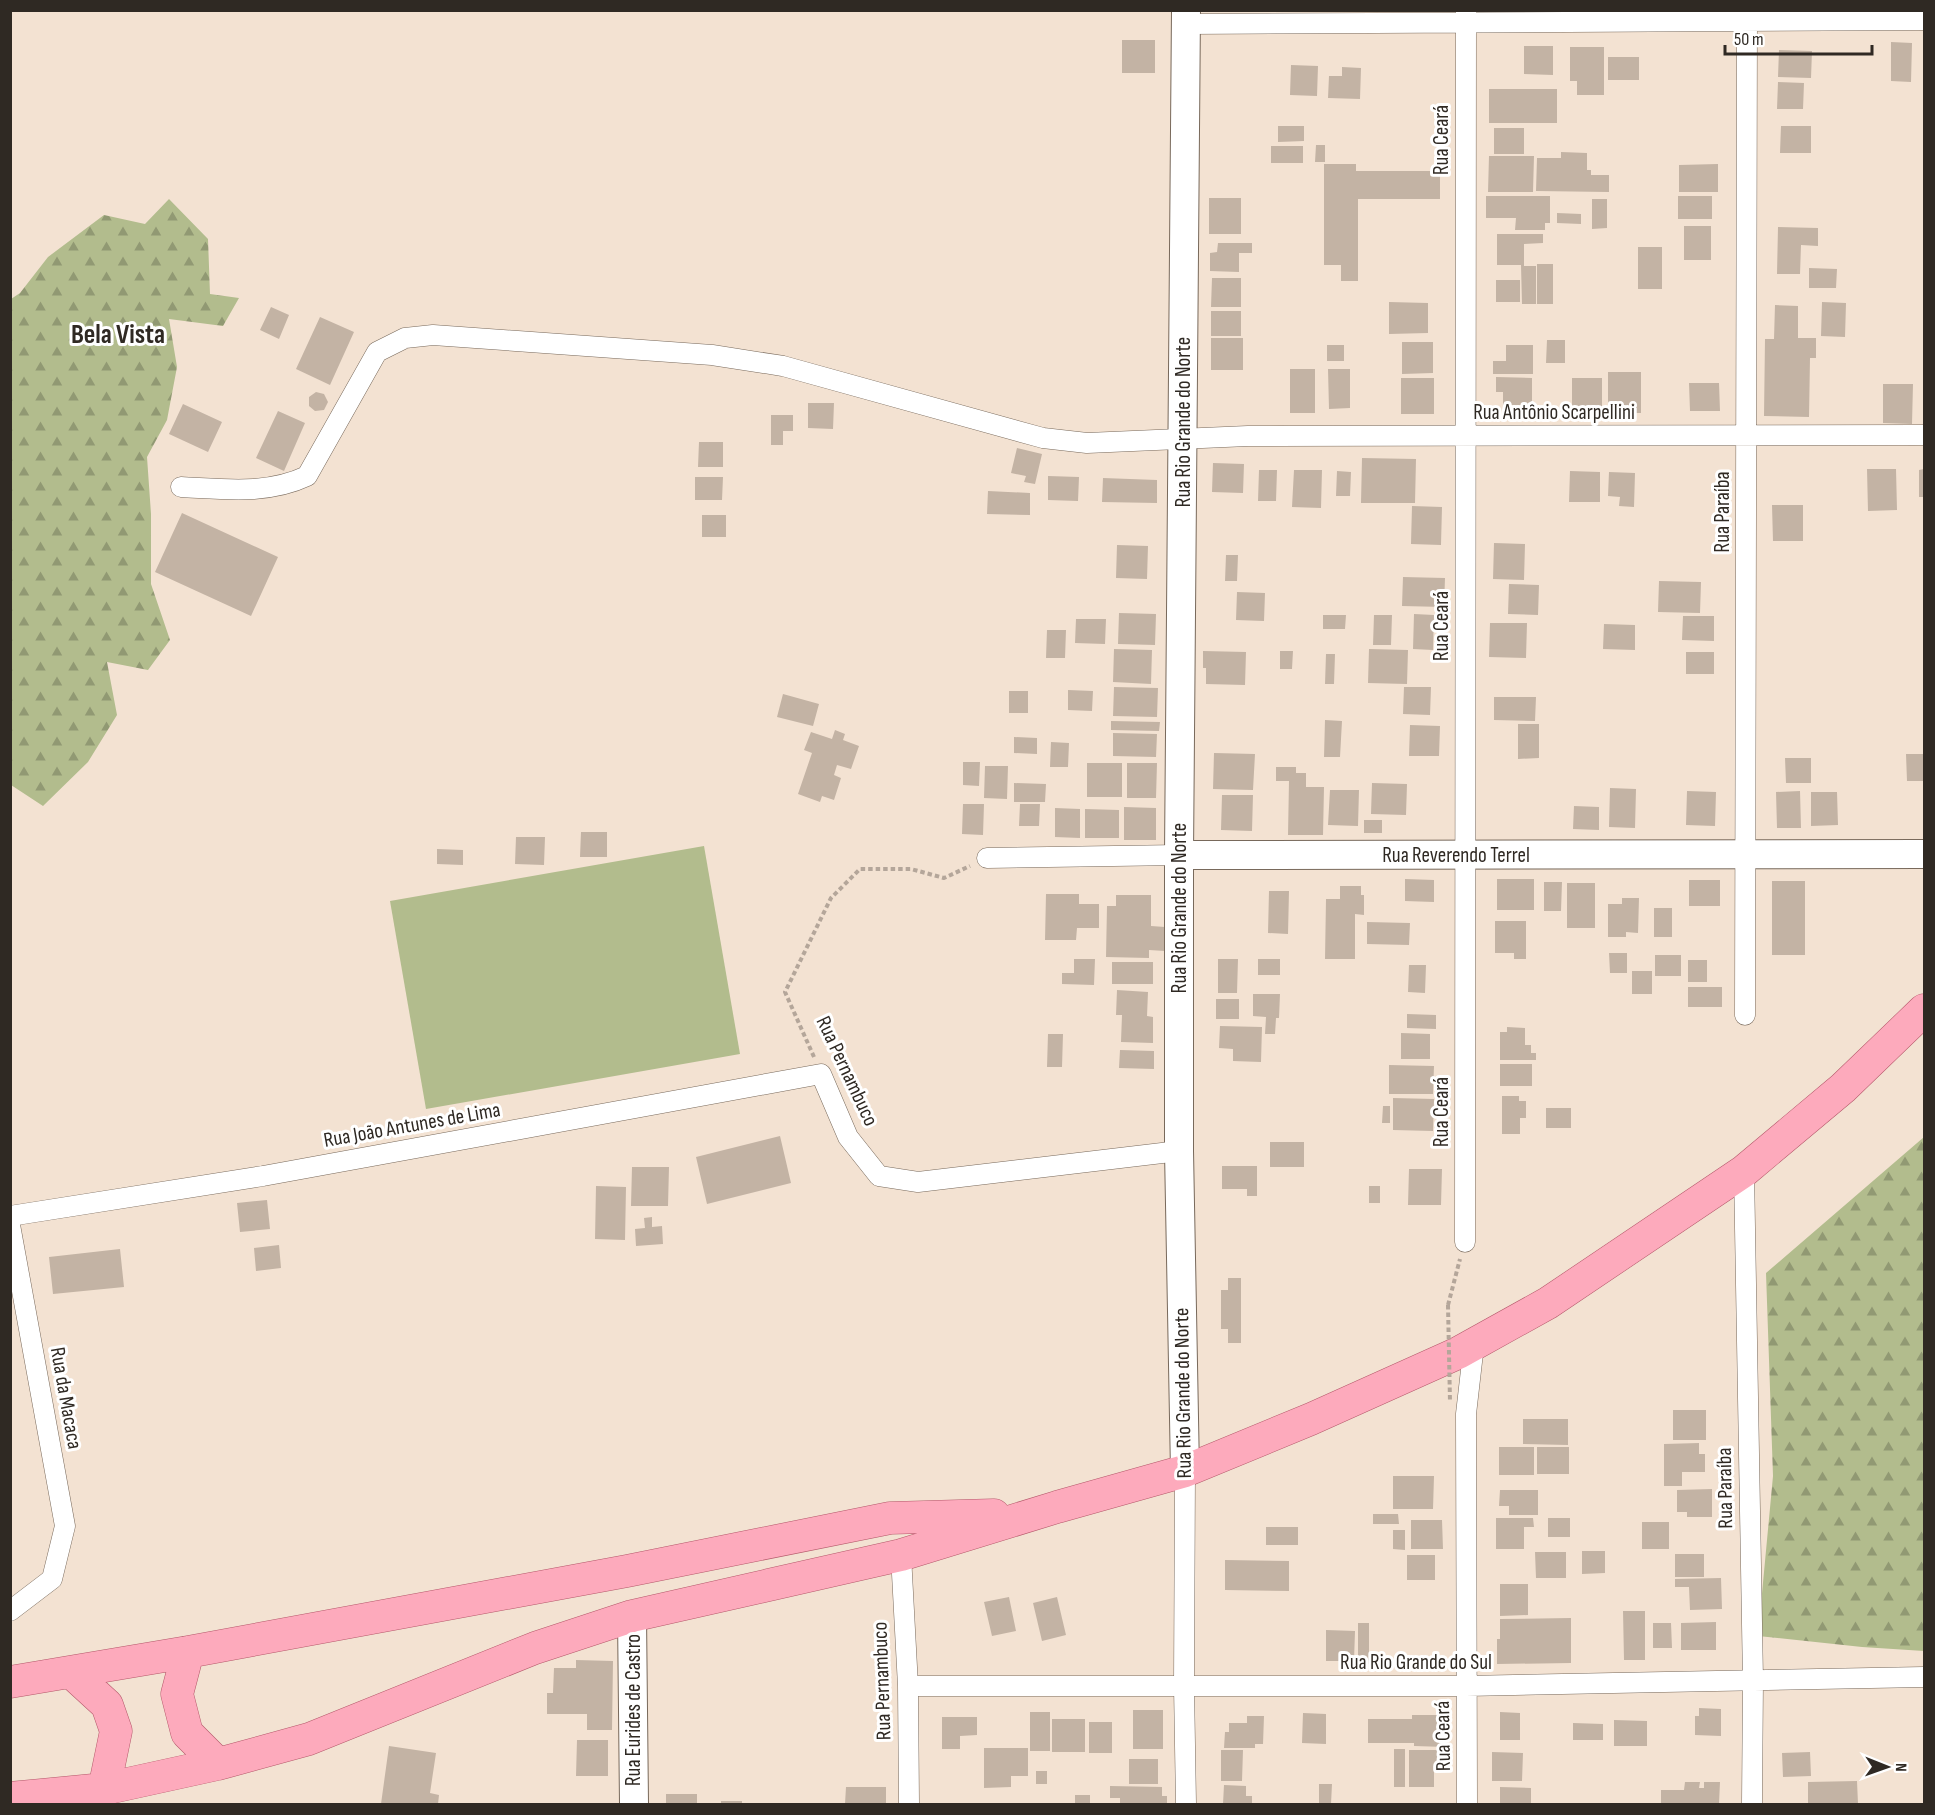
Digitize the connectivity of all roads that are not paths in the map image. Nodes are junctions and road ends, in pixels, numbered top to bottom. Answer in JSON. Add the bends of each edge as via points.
{"nodes":[{"id":1,"x":1466,"y":16,"type":"edge"},
{"id":2,"x":1747,"y":16,"type":"edge"},
{"id":3,"x":1186,"y":17,"type":"edge"},
{"id":4,"x":1924,"y":20,"type":"edge"},
{"id":5,"x":1746,"y":435,"type":"junction"},
{"id":6,"x":1924,"y":435,"type":"edge"},
{"id":7,"x":1465,"y":436,"type":"junction"},
{"id":8,"x":1183,"y":439,"type":"junction"},
{"id":9,"x":181,"y":487,"type":"dead end"},
{"id":10,"x":1745,"y":854,"type":"junction"},
{"id":11,"x":1924,"y":854,"type":"edge"},
{"id":12,"x":1179,"y":855,"type":"junction"},
{"id":13,"x":1465,"y":855,"type":"junction"},
{"id":14,"x":987,"y":858,"type":"road end"},
{"id":15,"x":1924,"y":1010,"type":"edge"},
{"id":16,"x":1745,"y":1015,"type":"dead end"},
{"id":17,"x":821,"y":1074,"type":"joint"},
{"id":18,"x":1179,"y":1151,"type":"junction"},
{"id":19,"x":1744,"y":1171,"type":"junction"},
{"id":20,"x":10,"y":1216,"type":"edge"},
{"id":21,"x":10,"y":1225,"type":"edge"},
{"id":22,"x":1465,"y":1242,"type":"road end"},
{"id":23,"x":1474,"y":1344,"type":"junction"},
{"id":24,"x":1185,"y":1471,"type":"junction"},
{"id":25,"x":1031,"y":1514,"type":"junction"},
{"id":26,"x":901,"y":1555,"type":"junction"},
{"id":27,"x":10,"y":1611,"type":"edge"},
{"id":28,"x":632,"y":1616,"type":"junction"},
{"id":29,"x":188,"y":1652,"type":"junction"},
{"id":30,"x":71,"y":1672,"type":"junction"},
{"id":31,"x":1924,"y":1677,"type":"edge"},
{"id":32,"x":1753,"y":1680,"type":"junction"},
{"id":33,"x":10,"y":1682,"type":"edge"},
{"id":34,"x":908,"y":1686,"type":"junction"},
{"id":35,"x":1184,"y":1686,"type":"junction"},
{"id":36,"x":1466,"y":1686,"type":"junction"},
{"id":37,"x":218,"y":1764,"type":"junction"},
{"id":38,"x":104,"y":1789,"type":"junction"},
{"id":39,"x":10,"y":1798,"type":"edge"},
{"id":40,"x":634,"y":1804,"type":"edge"},
{"id":41,"x":909,"y":1804,"type":"edge"},
{"id":42,"x":1186,"y":1804,"type":"edge"},
{"id":43,"x":1467,"y":1804,"type":"edge"},
{"id":44,"x":1752,"y":1804,"type":"edge"}],
"edges":[{"from":1,"to":2,"type":"street"},
{"from":1,"to":3,"type":"street"},
{"from":1,"to":7,"type":"street","name":"Rua Ceará"},
{"from":2,"to":4,"type":"street"},
{"from":2,"to":5,"type":"street","name":"Rua Paraíba"},
{"from":3,"to":8,"type":"street","name":"Rua Rio Grande do Norte"},
{"from":5,"to":6,"type":"street","name":"Rua Antônio Scarpellini"},
{"from":5,"to":7,"type":"street","name":"Rua Antônio Scarpellini"},
{"from":5,"to":10,"type":"street","name":"Rua Paraíba"},
{"from":7,"to":8,"type":"street","name":"Rua Antônio Scarpellini"},
{"from":7,"to":13,"type":"street","name":"Rua Ceará"},
{"from":8,"to":9,"type":"street","name":"Rua Antônio Scarpellini","via":[[1087,443],[1043,438],[783,366],[712,355],[433,335],[405,338],[377,352],[307,476],[288,485],[254,489]]},
{"from":8,"to":12,"type":"street","name":"Rua Rio Grande do Norte"},
{"from":10,"to":11,"type":"street","name":"Rua Reverendo Terrel"},
{"from":10,"to":13,"type":"street","name":"Rua Reverendo Terrel"},
{"from":10,"to":16,"type":"street","name":"Rua Paraíba"},
{"from":12,"to":13,"type":"street","name":"Rua Reverendo Terrel"},
{"from":12,"to":14,"type":"street","name":"Rua Reverendo Terrel"},
{"from":12,"to":18,"type":"street","name":"Rua Rio Grande do Norte"},
{"from":13,"to":22,"type":"street","name":"Rua Ceará"},
{"from":15,"to":19,"type":"main road","via":[[1843,1088]]},
{"from":17,"to":18,"type":"street","name":"Rua Pernambuco","via":[[848,1137],[879,1176],[918,1182]]},
{"from":17,"to":20,"type":"street","name":"Rua João Antunes de Lima","via":[[263,1176]]},
{"from":18,"to":24,"type":"street","name":"Rua Rio Grande do Norte"},
{"from":19,"to":23,"type":"main road","via":[[1548,1303]]},
{"from":19,"to":32,"type":"street","name":"Rua Paraíba"},
{"from":21,"to":27,"type":"street","name":"Rua da Macaca","via":[[65,1526],[52,1579]]},
{"from":23,"to":24,"type":"main road","via":[[1311,1419]]},
{"from":23,"to":36,"type":"street","name":"Rua Ceará","via":[[1466,1414]]},
{"from":24,"to":25,"type":"main road"},
{"from":24,"to":35,"type":"street","name":"Rua Rio Grande do Norte"},
{"from":25,"to":26,"type":"main road"},
{"from":25,"to":29,"type":"main road","via":[[890,1518]]},
{"from":26,"to":28,"type":"main road"},
{"from":26,"to":34,"type":"street","name":"Rua Pernambuco"},
{"from":28,"to":37,"type":"main road","via":[[535,1648],[309,1739]]},
{"from":28,"to":40,"type":"street","name":"Rua Eurides de Castro"},
{"from":29,"to":30,"type":"main road"},
{"from":29,"to":37,"type":"main road","via":[[177,1694],[187,1733]]},
{"from":30,"to":33,"type":"main road"},
{"from":30,"to":38,"type":"main road","via":[[107,1705],[116,1731]]},
{"from":31,"to":32,"type":"street","name":"Rua Rio Grande do Sul"},
{"from":32,"to":36,"type":"street","name":"Rua Rio Grande do Sul"},
{"from":32,"to":44,"type":"street","name":"Rua Paraíba"},
{"from":34,"to":35,"type":"street","name":"Rua Rio Grande do Sul"},
{"from":34,"to":41,"type":"street","name":"Rua Pernambuco"},
{"from":35,"to":36,"type":"street","name":"Rua Rio Grande do Sul"},
{"from":35,"to":42,"type":"street","name":"Rua Rio Grande do Norte"},
{"from":36,"to":43,"type":"street","name":"Rua Ceará"},
{"from":37,"to":38,"type":"main road"},
{"from":38,"to":39,"type":"main road"}]}
